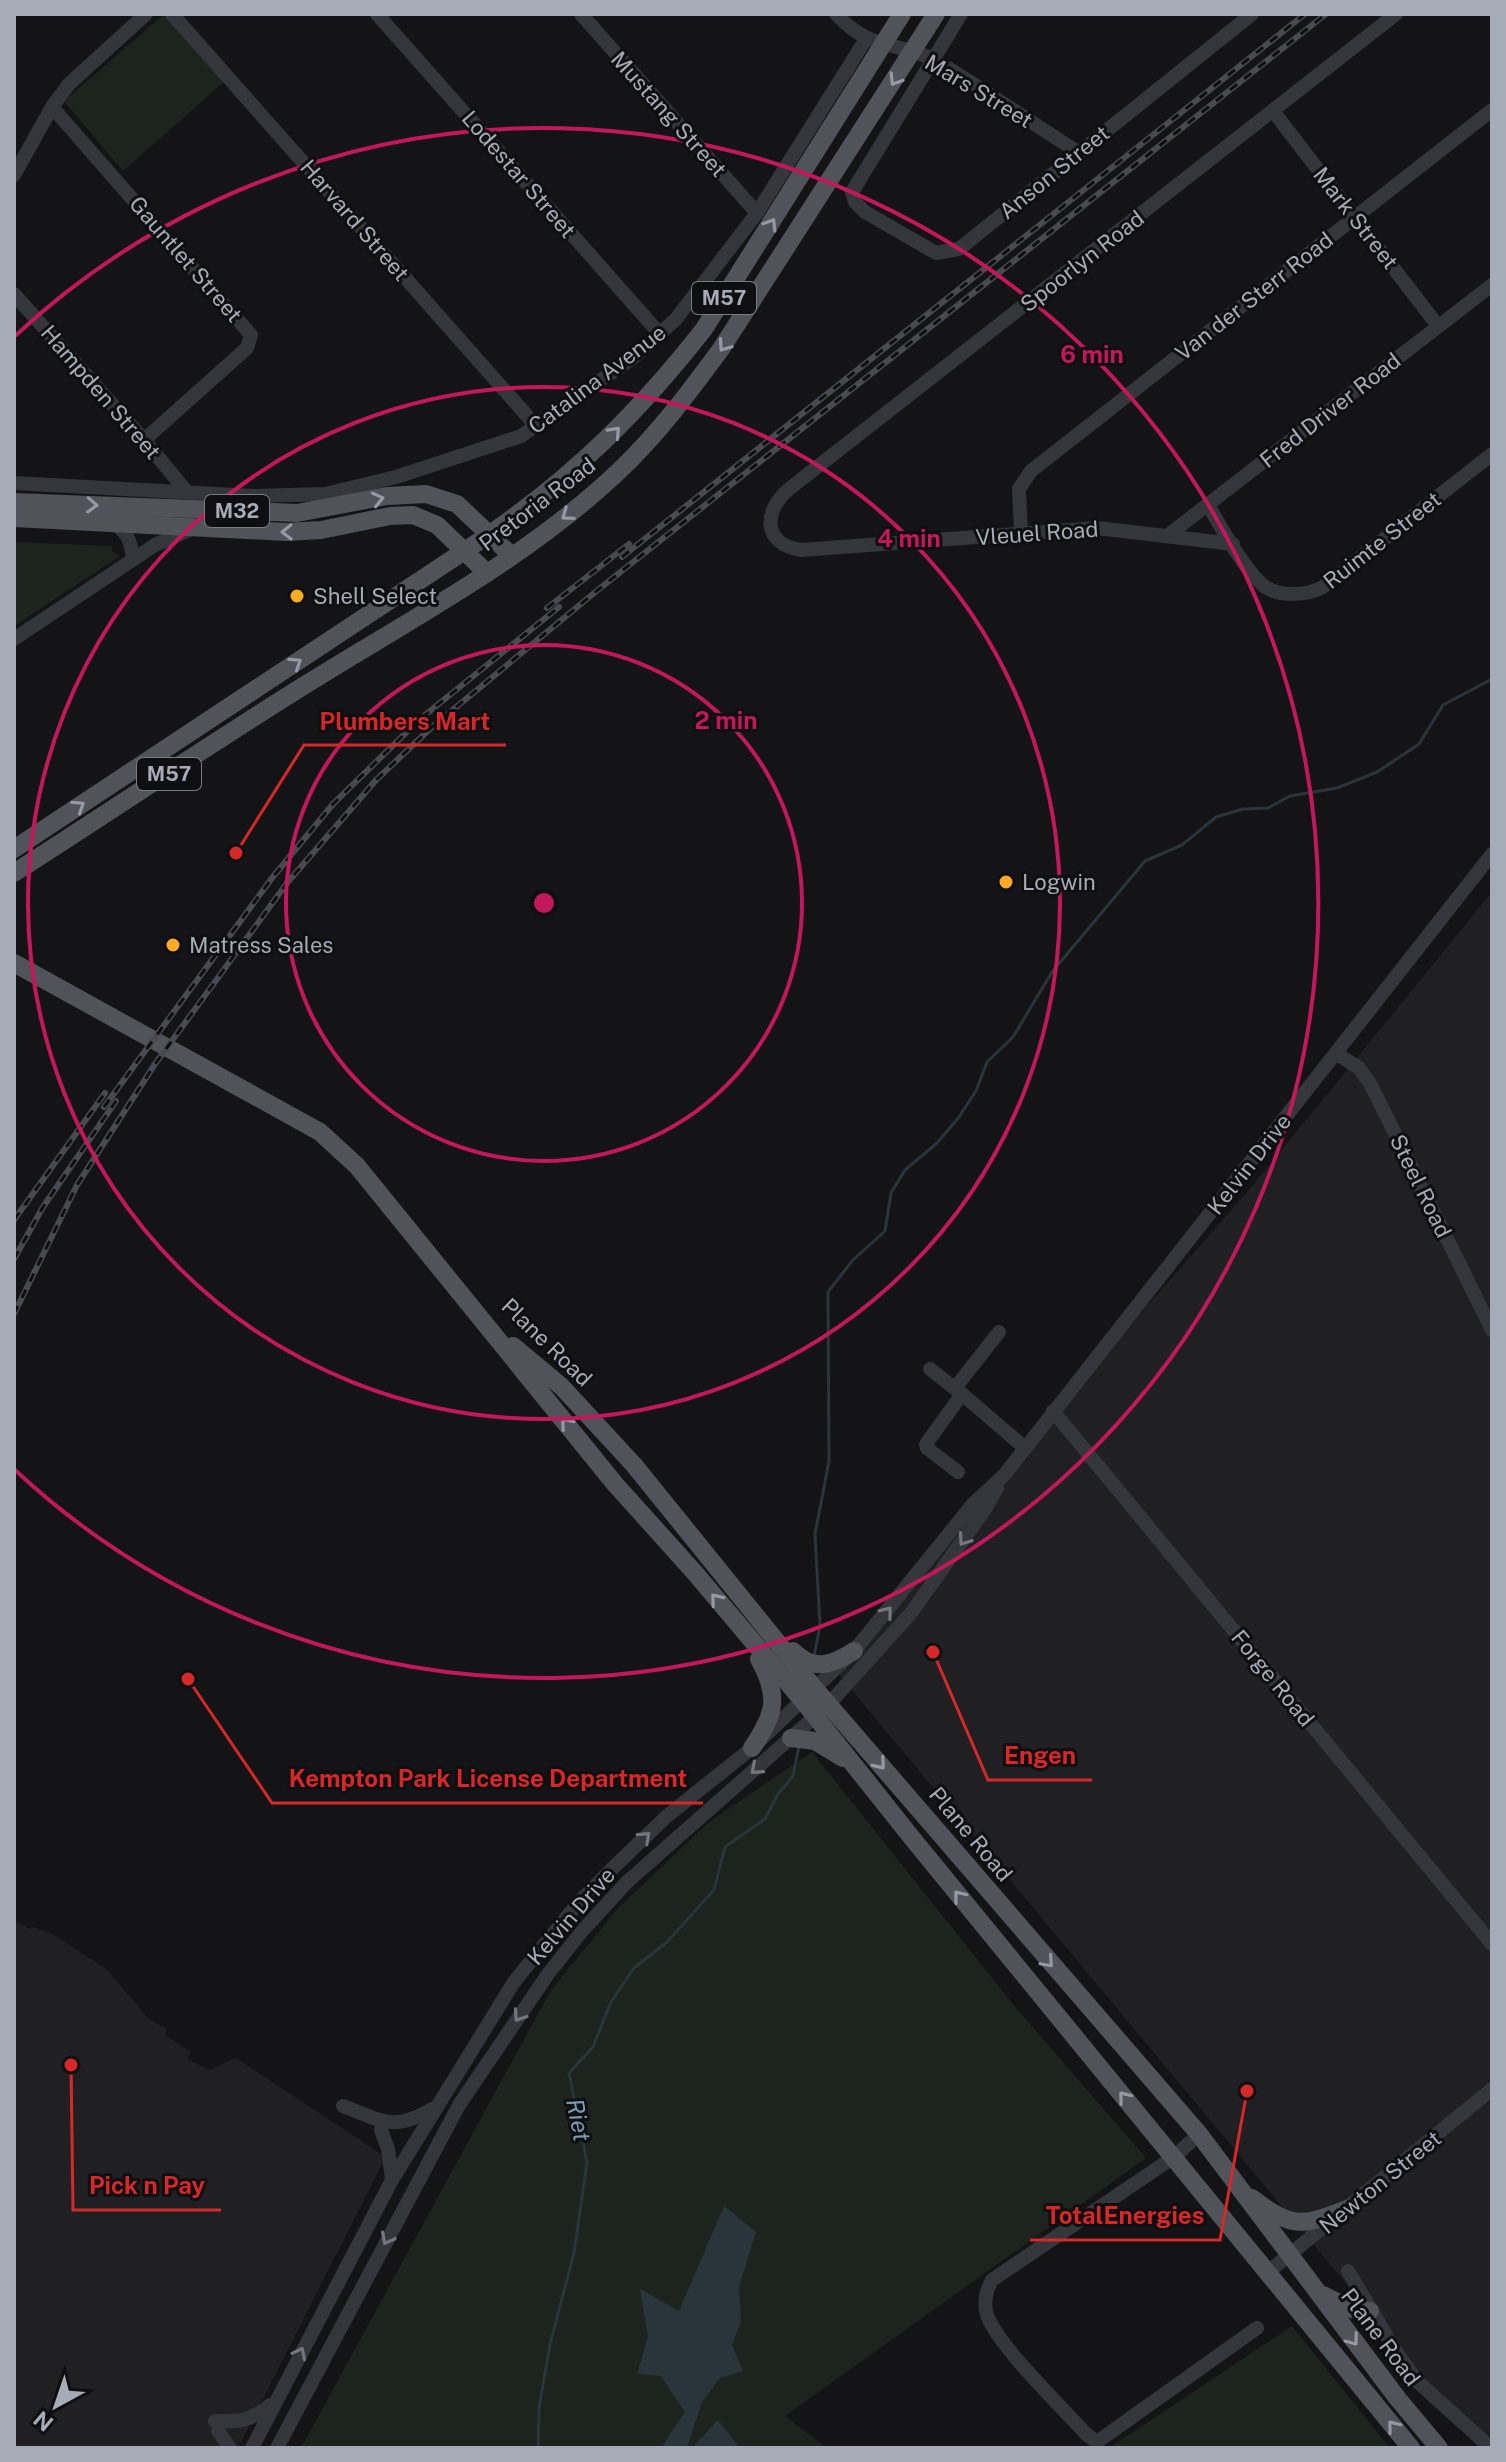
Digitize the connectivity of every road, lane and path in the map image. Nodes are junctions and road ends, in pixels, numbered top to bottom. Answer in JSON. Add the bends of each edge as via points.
{"nodes":[{"id":1,"x":146,"y":14,"type":"edge"},
{"id":2,"x":172,"y":14,"type":"edge"},
{"id":3,"x":377,"y":14,"type":"edge"},
{"id":4,"x":581,"y":14,"type":"edge"},
{"id":5,"x":836,"y":14,"type":"edge"},
{"id":6,"x":902,"y":14,"type":"edge"},
{"id":7,"x":936,"y":14,"type":"edge"},
{"id":8,"x":961,"y":14,"type":"edge"},
{"id":9,"x":1252,"y":14,"type":"edge"},
{"id":10,"x":1396,"y":14,"type":"edge"},
{"id":11,"x":874,"y":42,"type":"junction"},
{"id":12,"x":911,"y":53,"type":"junction"},
{"id":13,"x":932,"y":59,"type":"junction"},
{"id":14,"x":52,"y":107,"type":"junction"},
{"id":15,"x":1492,"y":110,"type":"edge"},
{"id":16,"x":1273,"y":111,"type":"junction"},
{"id":17,"x":1044,"y":131,"type":"junction"},
{"id":18,"x":1078,"y":152,"type":"junction"},
{"id":19,"x":1057,"y":168,"type":"junction"},
{"id":20,"x":14,"y":175,"type":"edge"},
{"id":21,"x":757,"y":213,"type":"junction"},
{"id":22,"x":1355,"y":216,"type":"junction"},
{"id":23,"x":1492,"y":285,"type":"edge"},
{"id":24,"x":14,"y":294,"type":"edge"},
{"id":25,"x":1438,"y":326,"type":"junction"},
{"id":26,"x":660,"y":334,"type":"junction"},
{"id":27,"x":537,"y":427,"type":"junction"},
{"id":28,"x":144,"y":440,"type":"junction"},
{"id":29,"x":1492,"y":454,"type":"edge"},
{"id":30,"x":14,"y":483,"type":"edge"},
{"id":31,"x":186,"y":491,"type":"junction"},
{"id":32,"x":14,"y":502,"type":"edge"},
{"id":33,"x":1208,"y":505,"type":"junction"},
{"id":34,"x":771,"y":511,"type":"joint"},
{"id":35,"x":14,"y":518,"type":"edge"},
{"id":36,"x":111,"y":522,"type":"junction"},
{"id":37,"x":437,"y":525,"type":"junction"},
{"id":38,"x":191,"y":529,"type":"junction"},
{"id":39,"x":490,"y":534,"type":"junction"},
{"id":40,"x":1021,"y":534,"type":"junction"},
{"id":41,"x":1167,"y":536,"type":"junction"},
{"id":42,"x":1233,"y":544,"type":"junction"},
{"id":43,"x":464,"y":549,"type":"junction"},
{"id":44,"x":512,"y":556,"type":"junction"},
{"id":45,"x":133,"y":559,"type":"junction"},
{"id":46,"x":441,"y":566,"type":"junction"},
{"id":47,"x":487,"y":573,"type":"junction"},
{"id":48,"x":14,"y":639,"type":"edge"},
{"id":49,"x":270,"y":680,"type":"junction"},
{"id":50,"x":278,"y":702,"type":"junction"},
{"id":51,"x":14,"y":849,"type":"edge"},
{"id":52,"x":1492,"y":854,"type":"edge"},
{"id":53,"x":14,"y":873,"type":"edge"},
{"id":54,"x":14,"y":963,"type":"edge"},
{"id":55,"x":1337,"y":1054,"type":"junction"},
{"id":56,"x":444,"y":1271,"type":"junction"},
{"id":57,"x":1492,"y":1330,"type":"edge"},
{"id":58,"x":999,"y":1332,"type":"dead end"},
{"id":59,"x":930,"y":1369,"type":"dead end"},
{"id":60,"x":959,"y":1391,"type":"junction"},
{"id":61,"x":1053,"y":1411,"type":"junction"},
{"id":62,"x":1025,"y":1448,"type":"junction"},
{"id":63,"x":958,"y":1472,"type":"dead end"},
{"id":64,"x":626,"y":1473,"type":"dead end"},
{"id":65,"x":1005,"y":1474,"type":"junction"},
{"id":66,"x":695,"y":1573,"type":"junction"},
{"id":67,"x":744,"y":1632,"type":"junction"},
{"id":68,"x":772,"y":1634,"type":"junction"},
{"id":69,"x":854,"y":1651,"type":"junction"},
{"id":70,"x":809,"y":1695,"type":"junction"},
{"id":71,"x":822,"y":1711,"type":"junction"},
{"id":72,"x":791,"y":1738,"type":"junction"},
{"id":73,"x":752,"y":1748,"type":"junction"},
{"id":74,"x":861,"y":1772,"type":"junction"},
{"id":75,"x":1492,"y":1944,"type":"edge"},
{"id":76,"x":1492,"y":2089,"type":"edge"},
{"id":77,"x":343,"y":2106,"type":"dead end"},
{"id":78,"x":435,"y":2108,"type":"junction"},
{"id":79,"x":381,"y":2130,"type":"dead end"},
{"id":80,"x":1199,"y":2134,"type":"junction"},
{"id":81,"x":1174,"y":2157,"type":"junction"},
{"id":82,"x":392,"y":2180,"type":"junction"},
{"id":83,"x":1237,"y":2186,"type":"junction"},
{"id":84,"x":1350,"y":2208,"type":"junction"},
{"id":85,"x":1289,"y":2255,"type":"junction"},
{"id":86,"x":1348,"y":2271,"type":"dead end"},
{"id":87,"x":1267,"y":2273,"type":"junction"},
{"id":88,"x":1312,"y":2286,"type":"junction"},
{"id":89,"x":1370,"y":2311,"type":"junction"},
{"id":90,"x":1257,"y":2328,"type":"dead end"},
{"id":91,"x":278,"y":2397,"type":"junction"},
{"id":92,"x":230,"y":2448,"type":"edge"},
{"id":93,"x":252,"y":2448,"type":"edge"},
{"id":94,"x":277,"y":2448,"type":"edge"},
{"id":95,"x":1411,"y":2448,"type":"edge"},
{"id":96,"x":1439,"y":2448,"type":"edge"},
{"id":97,"x":1491,"y":2448,"type":"edge"}],
"edges":[{"from":1,"to":14,"type":"street","via":[[76,77]]},
{"from":2,"to":27,"type":"street","name":"Harvard Street"},
{"from":3,"to":26,"type":"street","name":"Lodestar Street"},
{"from":4,"to":21,"type":"street","name":"Mustang Street"},
{"from":5,"to":11,"type":"street","name":"Mars Street"},
{"from":6,"to":11,"type":"main road","name":"Pretoria Road","number":"M57"},
{"from":7,"to":12,"type":"main road","name":"Pretoria Road","number":"M57"},
{"from":8,"to":13,"type":"street"},
{"from":9,"to":18,"type":"street","name":"Anson Street"},
{"from":10,"to":16,"type":"street","name":"Spoorlyn Road"},
{"from":11,"to":12,"type":"street","name":"Mars Street"},
{"from":11,"to":21,"type":"street","name":"Catalina Avenue"},
{"from":39,"to":11,"type":"main road","name":"Pretoria Road","number":"M57","one_way":true,"via":[[600,448],[666,377],[712,316]]},
{"from":12,"to":13,"type":"street","name":"Mars Street"},
{"from":12,"to":44,"type":"main road","name":"Pretoria Road","number":"M57","one_way":true,"via":[[767,282],[685,398],[621,470]]},
{"from":13,"to":17,"type":"street","name":"Mars Street"},
{"from":13,"to":19,"type":"street","name":"Anson Street","via":[[852,192],[865,212],[936,253],[947,253],[959,249]]},
{"from":14,"to":20,"type":"street"},
{"from":14,"to":28,"type":"street","name":"Gauntlet Street","via":[[251,335],[247,348]]},
{"from":15,"to":22,"type":"street","name":"Van der Sterr Road"},
{"from":16,"to":22,"type":"street","name":"Mark Street"},
{"from":16,"to":34,"type":"street","name":"Spoorlyn Road","via":[[789,489]]},
{"from":17,"to":18,"type":"street","name":"Mars Street"},
{"from":17,"to":19,"type":"street","via":[[1058,154]]},
{"from":18,"to":19,"type":"street","name":"Anson Street"},
{"from":21,"to":26,"type":"street","name":"Catalina Avenue"},
{"from":22,"to":25,"type":"street","name":"Mark Street"},
{"from":22,"to":40,"type":"street","name":"Van der Sterr Road","via":[[1031,471],[1019,489]]},
{"from":23,"to":25,"type":"street","name":"Fred Driver Road"},
{"from":24,"to":28,"type":"street","name":"Hampden Street"},
{"from":25,"to":33,"type":"street","name":"Fred Driver Road"},
{"from":26,"to":27,"type":"street","name":"Catalina Avenue"},
{"from":27,"to":31,"type":"street","name":"Catalina Avenue","via":[[487,448],[336,493],[253,496]]},
{"from":28,"to":31,"type":"street","name":"Hampden Street"},
{"from":29,"to":42,"type":"street","name":"Ruimte Street","via":[[1318,590],[1290,593],[1267,588]]},
{"from":30,"to":31,"type":"street","name":"Catalina Avenue"},
{"from":32,"to":39,"type":"main road","number":"M32","one_way":true,"via":[[297,513],[426,494],[457,504]]},
{"from":33,"to":41,"type":"street","name":"Fred Driver Road"},
{"from":33,"to":42,"type":"street","name":"Ruimte Street"},
{"from":34,"to":40,"type":"street","name":"Vleuel Road","via":[[775,537],[801,550]]},
{"from":35,"to":36,"type":"main road","number":"M32"},
{"from":36,"to":38,"type":"main road","number":"M32"},
{"from":36,"to":45,"type":"street","via":[[128,536]]},
{"from":37,"to":38,"type":"main road","number":"M32","one_way":true,"via":[[407,515],[321,530]]},
{"from":37,"to":43,"type":"main road","number":"M32"},
{"from":37,"to":46,"type":"main road","via":[[444,542]]},
{"from":38,"to":45,"type":"street"},
{"from":39,"to":43,"type":"main road","name":"Pretoria Road","number":"M57"},
{"from":39,"to":44,"type":"main road","number":"M32"},
{"from":40,"to":41,"type":"street","name":"Vleuel Road","via":[[1097,528]]},
{"from":41,"to":42,"type":"street","name":"Vleuel Road"},
{"from":43,"to":46,"type":"main road","name":"Pretoria Road","number":"M57"},
{"from":43,"to":47,"type":"main road","number":"M32"},
{"from":44,"to":47,"type":"main road","name":"Pretoria Road","number":"M57"},
{"from":45,"to":48,"type":"street"},
{"from":49,"to":46,"type":"main road","name":"Pretoria Road","number":"M57","one_way":true},
{"from":47,"to":50,"type":"main road","name":"Pretoria Road","number":"M57"},
{"from":49,"to":50,"type":"main road"},
{"from":51,"to":49,"type":"main road","name":"Pretoria Road","number":"M57","one_way":true},
{"from":50,"to":53,"type":"main road","name":"Pretoria Road","number":"M57"},
{"from":52,"to":55,"type":"street","name":"Kelvin Drive"},
{"from":54,"to":56,"type":"main road","name":"Plane Road","via":[[320,1132],[357,1166]]},
{"from":55,"to":57,"type":"street","name":"Steel Road","via":[[1359,1068],[1371,1085]]},
{"from":55,"to":61,"type":"street","name":"Kelvin Drive"},
{"from":66,"to":56,"type":"main road","name":"Plane Road","one_way":true,"via":[[615,1484]]},
{"from":56,"to":68,"type":"main road","name":"Plane Road","via":[[634,1465]]},
{"from":58,"to":60,"type":"street"},
{"from":59,"to":60,"type":"street"},
{"from":60,"to":62,"type":"street"},
{"from":60,"to":63,"type":"street","via":[[926,1444]]},
{"from":61,"to":62,"type":"street","name":"Kelvin Drive"},
{"from":61,"to":75,"type":"street","name":"Forge Road"},
{"from":62,"to":65,"type":"street","name":"Kelvin Drive"},
{"from":64,"to":66,"type":"main road"},
{"from":69,"to":65,"type":"street","name":"Kelvin Drive","one_way":true,"via":[[973,1504]]},
{"from":65,"to":71,"type":"street","name":"Kelvin Drive","one_way":true,"via":[[911,1613]]},
{"from":67,"to":66,"type":"main road","name":"Plane Road","one_way":true},
{"from":67,"to":70,"type":"main road","name":"Plane Road"},
{"from":67,"to":73,"type":"main road","via":[[773,1693],[767,1726]]},
{"from":68,"to":69,"type":"main road","via":[[816,1666],[835,1663]]},
{"from":68,"to":70,"type":"main road","name":"Plane Road"},
{"from":69,"to":70,"type":"street","name":"Kelvin Drive"},
{"from":70,"to":71,"type":"main road","name":"Plane Road"},
{"from":70,"to":73,"type":"street","name":"Kelvin Drive"},
{"from":71,"to":72,"type":"street","name":"Kelvin Drive"},
{"from":71,"to":74,"type":"main road","name":"Plane Road"},
{"from":71,"to":80,"type":"main road","name":"Plane Road","one_way":true},
{"from":72,"to":74,"type":"main road","via":[[815,1741]]},
{"from":72,"to":94,"type":"street","name":"Kelvin Drive","one_way":true,"via":[[627,1882],[548,1974],[459,2105]]},
{"from":78,"to":73,"type":"street","name":"Kelvin Drive","one_way":true,"via":[[514,1982],[579,1902],[667,1816]]},
{"from":81,"to":74,"type":"main road","name":"Plane Road","one_way":true},
{"from":76,"to":84,"type":"street","name":"Newton Street"},
{"from":77,"to":78,"type":"street","via":[[397,2125]]},
{"from":78,"to":82,"type":"street","name":"Kelvin Drive"},
{"from":79,"to":82,"type":"street"},
{"from":80,"to":81,"type":"street"},
{"from":80,"to":83,"type":"main road","name":"Plane Road"},
{"from":81,"to":87,"type":"main road","name":"Plane Road"},
{"from":81,"to":90,"type":"street","via":[[992,2280],[984,2299],[991,2324],[1097,2442]]},
{"from":91,"to":82,"type":"street","name":"Kelvin Drive","one_way":true},
{"from":83,"to":84,"type":"main road","via":[[1283,2218],[1301,2223]]},
{"from":83,"to":85,"type":"main road","name":"Plane Road"},
{"from":84,"to":85,"type":"street","name":"Newton Street"},
{"from":85,"to":87,"type":"street","name":"Newton Street"},
{"from":85,"to":88,"type":"main road","name":"Plane Road"},
{"from":86,"to":89,"type":"street","name":"Plane Road"},
{"from":95,"to":87,"type":"main road","name":"Plane Road","one_way":true},
{"from":88,"to":89,"type":"main road","via":[[1343,2306]]},
{"from":88,"to":96,"type":"main road","name":"Plane Road","one_way":true},
{"from":89,"to":97,"type":"street","name":"Plane Road","via":[[1418,2382]]},
{"from":91,"to":92,"type":"street","via":[[244,2422],[217,2426]]},
{"from":91,"to":93,"type":"street","name":"Kelvin Drive"}]}
